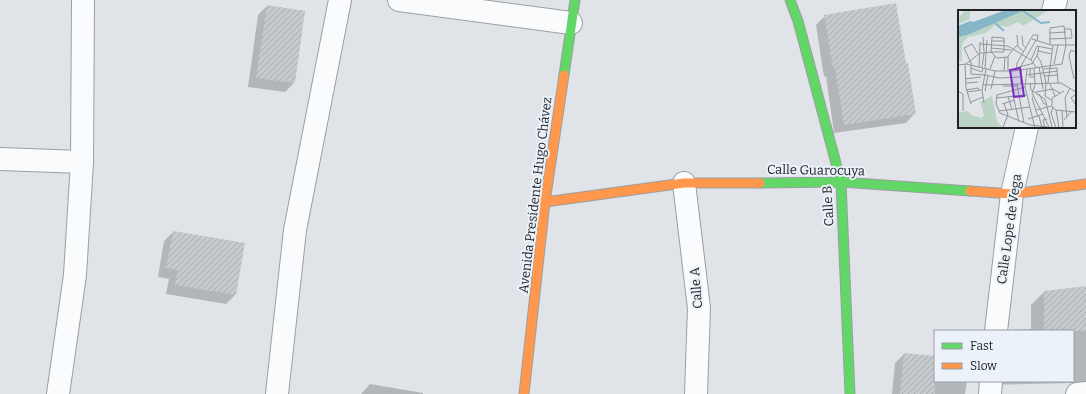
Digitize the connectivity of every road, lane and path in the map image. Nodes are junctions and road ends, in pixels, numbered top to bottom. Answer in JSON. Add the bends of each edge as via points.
{"nodes":[{"id":1,"x":83,"y":0,"type":"edge"},
{"id":2,"x":340,"y":0,"type":"edge"},
{"id":3,"x":398,"y":0,"type":"edge"},
{"id":4,"x":575,"y":0,"type":"edge"},
{"id":5,"x":790,"y":0,"type":"edge"},
{"id":6,"x":1056,"y":0,"type":"edge"},
{"id":7,"x":1053,"y":10,"type":"edge"},
{"id":8,"x":571,"y":24,"type":"junction"},
{"id":9,"x":1027,"y":128,"type":"edge"},
{"id":10,"x":0,"y":159,"type":"edge"},
{"id":11,"x":82,"y":162,"type":"junction"},
{"id":12,"x":841,"y":182,"type":"junction"},
{"id":13,"x":684,"y":183,"type":"junction"},
{"id":14,"x":1086,"y":184,"type":"edge"},
{"id":15,"x":1012,"y":194,"type":"junction"},
{"id":16,"x":546,"y":202,"type":"junction"},
{"id":17,"x":996,"y":330,"type":"edge"},
{"id":18,"x":991,"y":382,"type":"edge"},
{"id":19,"x":1086,"y":393,"type":"edge"},
{"id":20,"x":58,"y":394,"type":"edge"},
{"id":21,"x":277,"y":394,"type":"edge"},
{"id":22,"x":524,"y":394,"type":"edge"},
{"id":23,"x":696,"y":394,"type":"edge"},
{"id":24,"x":850,"y":394,"type":"edge"},
{"id":25,"x":990,"y":394,"type":"edge"},
{"id":26,"x":1077,"y":394,"type":"edge"}],
"edges":[{"from":1,"to":11,"type":"street"},
{"from":2,"to":21,"type":"street","via":[[295,230]]},
{"from":3,"to":8,"type":"street"},
{"from":4,"to":8,"type":"street","name":"Avenida Presidente Hugo Chávez"},
{"from":5,"to":12,"type":"street","name":"Calle B","via":[[798,20]]},
{"from":6,"to":7,"type":"street"},
{"from":8,"to":16,"type":"street","name":"Avenida Presidente Hugo Chávez"},
{"from":9,"to":15,"type":"street","name":"Calle Lope de Vega"},
{"from":10,"to":11,"type":"street"},
{"from":11,"to":20,"type":"street","via":[[74,275]]},
{"from":12,"to":13,"type":"street","name":"Calle Guarocuya"},
{"from":12,"to":15,"type":"street","name":"Calle Guarocuya"},
{"from":12,"to":24,"type":"street","name":"Calle B"},
{"from":13,"to":16,"type":"street","name":"Calle Guarocuya"},
{"from":13,"to":23,"type":"street","name":"Calle A","via":[[699,308]]},
{"from":14,"to":15,"type":"street","name":"Calle Guarocuya"},
{"from":15,"to":17,"type":"street","name":"Calle Lope de Vega"},
{"from":16,"to":22,"type":"street","name":"Avenida Presidente Hugo Chávez"},
{"from":18,"to":25,"type":"street"},
{"from":19,"to":26,"type":"street"}]}
